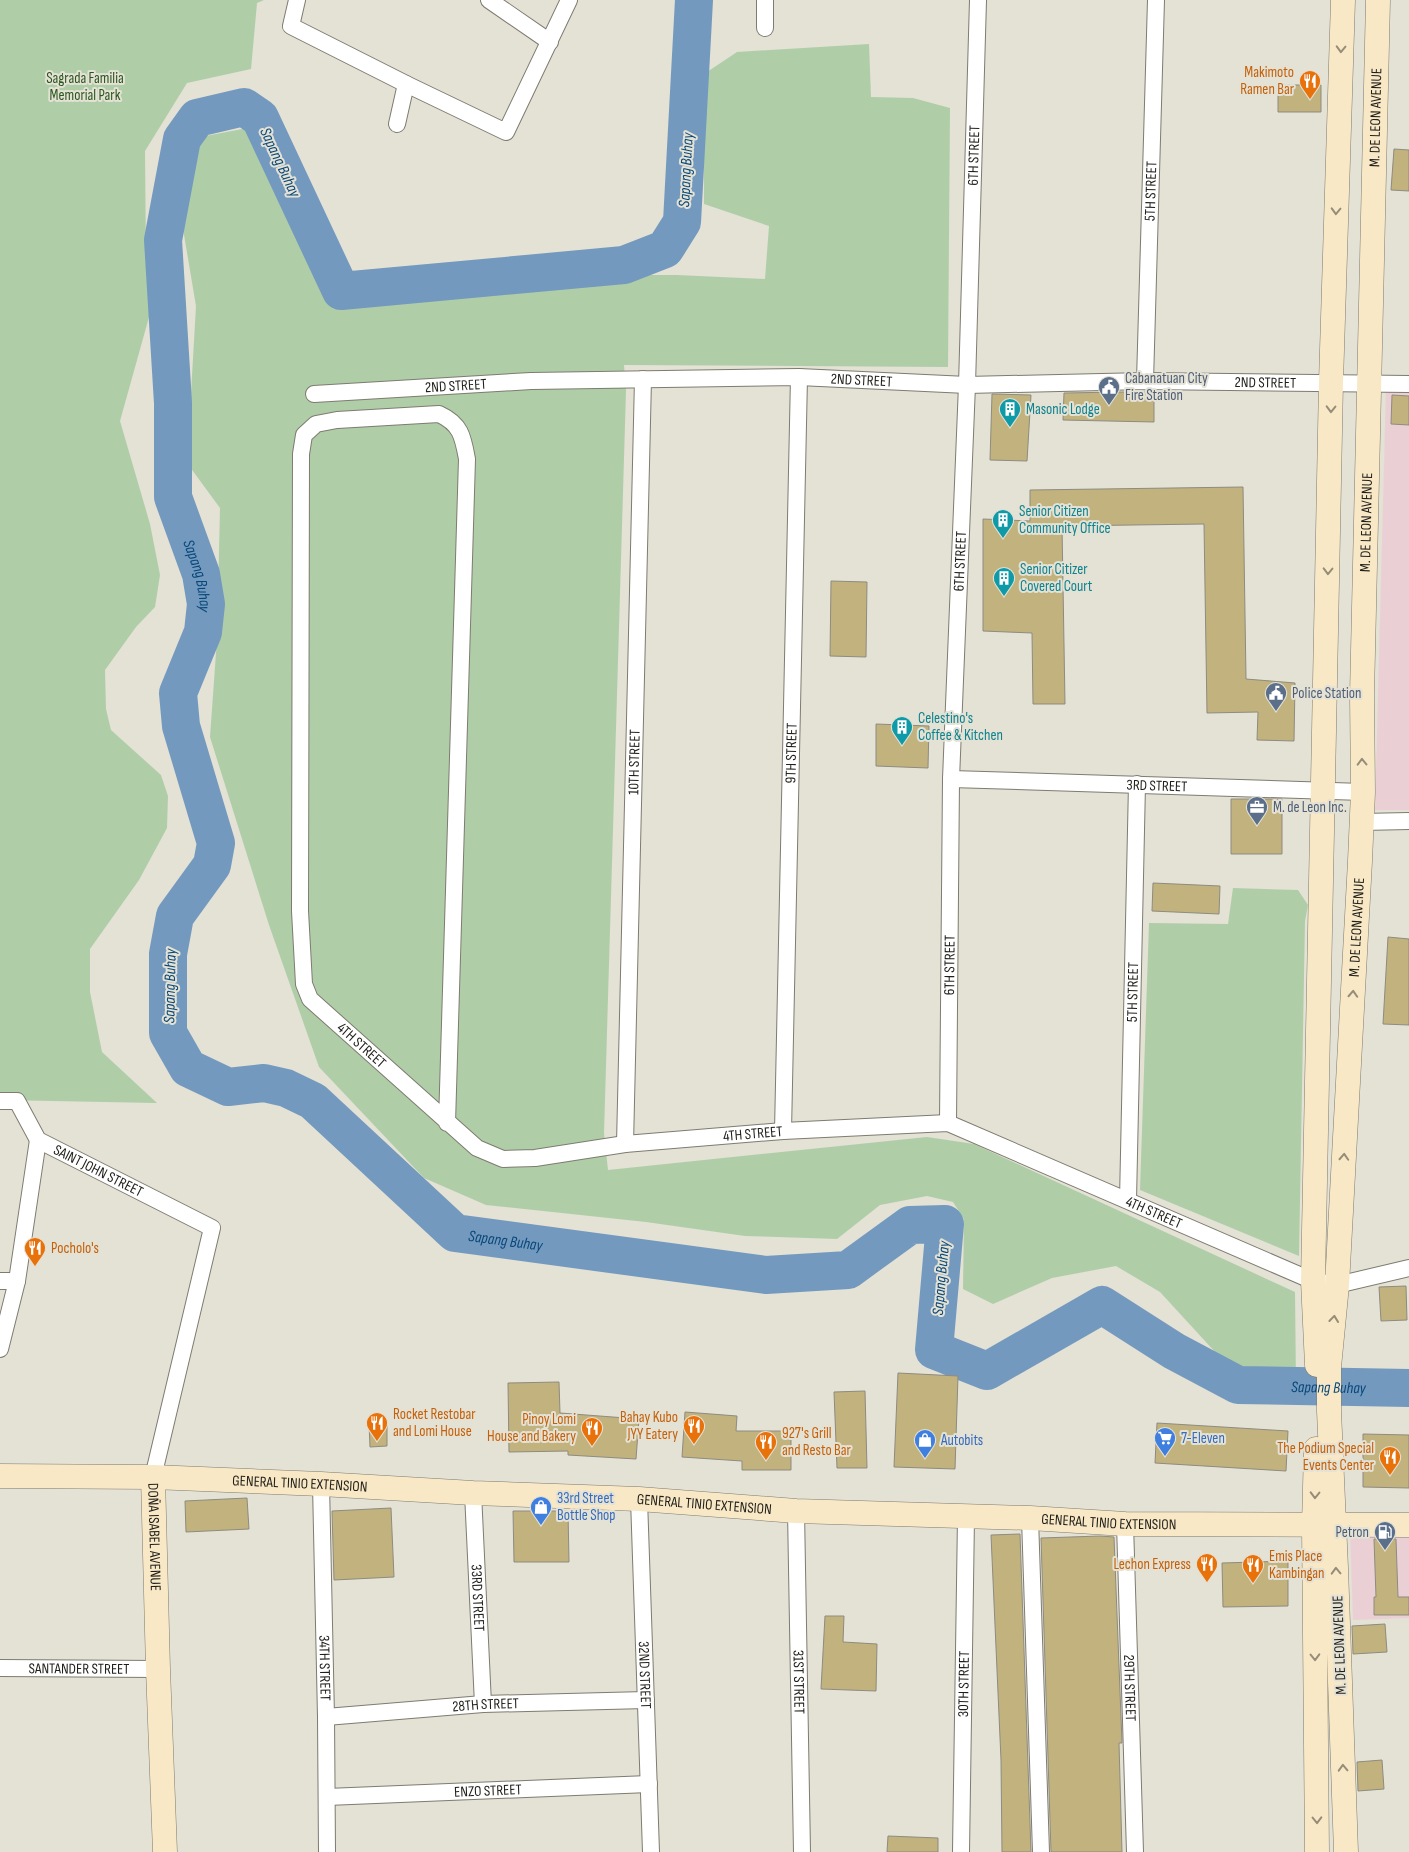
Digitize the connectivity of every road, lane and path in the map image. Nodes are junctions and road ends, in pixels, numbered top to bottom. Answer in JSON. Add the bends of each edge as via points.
{"nodes":[{"id":1,"x":297,"y":0,"type":"edge"},
{"id":2,"x":488,"y":0,"type":"edge"},
{"id":3,"x":569,"y":0,"type":"edge"},
{"id":4,"x":765,"y":0,"type":"edge"},
{"id":5,"x":978,"y":0,"type":"edge"},
{"id":6,"x":1156,"y":0,"type":"edge"},
{"id":7,"x":1343,"y":0,"type":"edge"},
{"id":8,"x":1378,"y":0,"type":"edge"},
{"id":9,"x":765,"y":28,"type":"dead end"},
{"id":10,"x":550,"y":42,"type":"junction"},
{"id":11,"x":406,"y":84,"type":"junction"},
{"id":12,"x":397,"y":124,"type":"dead end"},
{"id":13,"x":800,"y":377,"type":"junction"},
{"id":14,"x":643,"y":379,"type":"junction"},
{"id":15,"x":1145,"y":381,"type":"junction"},
{"id":16,"x":1331,"y":382,"type":"junction"},
{"id":17,"x":1370,"y":384,"type":"junction"},
{"id":18,"x":1409,"y":384,"type":"edge"},
{"id":19,"x":967,"y":385,"type":"junction"},
{"id":20,"x":314,"y":394,"type":"dead end"},
{"id":21,"x":951,"y":779,"type":"junction"},
{"id":22,"x":1137,"y":784,"type":"junction"},
{"id":23,"x":1323,"y":790,"type":"junction"},
{"id":24,"x":1363,"y":792,"type":"junction"},
{"id":25,"x":1409,"y":821,"type":"edge"},
{"id":26,"x":1362,"y":822,"type":"junction"},
{"id":27,"x":0,"y":1101,"type":"edge"},
{"id":28,"x":948,"y":1122,"type":"junction"},
{"id":29,"x":447,"y":1123,"type":"junction"},
{"id":30,"x":783,"y":1131,"type":"junction"},
{"id":31,"x":38,"y":1140,"type":"junction"},
{"id":32,"x":625,"y":1144,"type":"junction"},
{"id":33,"x":1128,"y":1200,"type":"junction"},
{"id":34,"x":212,"y":1228,"type":"joint"},
{"id":35,"x":1409,"y":1268,"type":"edge"},
{"id":36,"x":8,"y":1280,"type":"edge"},
{"id":37,"x":1313,"y":1281,"type":"junction"},
{"id":38,"x":1338,"y":1285,"type":"junction"},
{"id":39,"x":0,"y":1349,"type":"edge"},
{"id":40,"x":1323,"y":1367,"type":"junction"},
{"id":41,"x":0,"y":1476,"type":"edge"},
{"id":42,"x":153,"y":1478,"type":"junction"},
{"id":43,"x":321,"y":1484,"type":"junction"},
{"id":44,"x":473,"y":1493,"type":"junction"},
{"id":45,"x":639,"y":1499,"type":"junction"},
{"id":46,"x":796,"y":1512,"type":"junction"},
{"id":47,"x":966,"y":1517,"type":"junction"},
{"id":48,"x":1030,"y":1518,"type":"junction"},
{"id":49,"x":1125,"y":1524,"type":"junction"},
{"id":50,"x":1409,"y":1525,"type":"edge"},
{"id":51,"x":1324,"y":1526,"type":"junction"},
{"id":52,"x":0,"y":1668,"type":"edge"},
{"id":53,"x":158,"y":1669,"type":"junction"},
{"id":54,"x":646,"y":1700,"type":"junction"},
{"id":55,"x":483,"y":1704,"type":"junction"},
{"id":56,"x":326,"y":1717,"type":"junction"},
{"id":57,"x":648,"y":1784,"type":"junction"},
{"id":58,"x":327,"y":1798,"type":"junction"},
{"id":59,"x":165,"y":1852,"type":"edge"},
{"id":60,"x":327,"y":1852,"type":"edge"},
{"id":61,"x":651,"y":1852,"type":"edge"},
{"id":62,"x":802,"y":1852,"type":"edge"},
{"id":63,"x":961,"y":1852,"type":"edge"},
{"id":64,"x":1041,"y":1852,"type":"edge"},
{"id":65,"x":1135,"y":1852,"type":"edge"},
{"id":66,"x":1317,"y":1852,"type":"edge"},
{"id":67,"x":1346,"y":1852,"type":"edge"}],
"edges":[{"from":1,"to":11,"type":"street","via":[[291,26]]},
{"from":2,"to":10,"type":"street"},
{"from":3,"to":10,"type":"street"},
{"from":4,"to":9,"type":"street"},
{"from":5,"to":19,"type":"street","name":"6TH STREET"},
{"from":6,"to":15,"type":"street","name":"5TH STREET"},
{"from":7,"to":16,"type":"main road","name":"M. DE LEON AVENUE","one_way":true},
{"from":8,"to":17,"type":"main road","name":"M. DE LEON AVENUE"},
{"from":10,"to":11,"type":"street","via":[[506,132]]},
{"from":11,"to":12,"type":"street"},
{"from":13,"to":14,"type":"street","name":"2ND STREET"},
{"from":13,"to":19,"type":"street","name":"2ND STREET"},
{"from":13,"to":30,"type":"street","name":"9TH STREET"},
{"from":14,"to":20,"type":"street","name":"2ND STREET","via":[[531,381]]},
{"from":14,"to":32,"type":"street","name":"10TH STREET"},
{"from":15,"to":16,"type":"street","name":"2ND STREET"},
{"from":15,"to":19,"type":"street","name":"2ND STREET"},
{"from":16,"to":17,"type":"street","name":"2ND STREET"},
{"from":16,"to":23,"type":"main road","name":"M. DE LEON AVENUE","one_way":true},
{"from":17,"to":18,"type":"street","name":"2ND STREET"},
{"from":24,"to":17,"type":"main road","name":"M. DE LEON AVENUE","one_way":true,"via":[[1362,696]]},
{"from":19,"to":21,"type":"street","name":"6TH STREET"},
{"from":21,"to":22,"type":"street","name":"3RD STREET"},
{"from":21,"to":28,"type":"street","name":"6TH STREET"},
{"from":22,"to":23,"type":"street","name":"3RD STREET"},
{"from":22,"to":33,"type":"street","name":"5TH STREET"},
{"from":23,"to":24,"type":"street","name":"3RD STREET"},
{"from":23,"to":37,"type":"main road","name":"M. DE LEON AVENUE"},
{"from":24,"to":26,"type":"main road","name":"M. DE LEON AVENUE"},
{"from":25,"to":26,"type":"street"},
{"from":38,"to":26,"type":"main road","name":"M. DE LEON AVENUE","one_way":true},
{"from":27,"to":31,"type":"street","name":"SAINT JOHN STREET","via":[[17,1101]]},
{"from":28,"to":30,"type":"street","name":"4TH STREET"},
{"from":28,"to":33,"type":"street","name":"4TH STREET"},
{"from":29,"to":29,"type":"street","name":"4TH STREET","via":[[310,999],[304,984],[300,911],[300,454],[304,435],[316,424],[337,420],[439,414],[451,420],[463,436],[467,459]]},
{"from":29,"to":32,"type":"street","name":"4TH STREET","via":[[477,1148],[503,1159],[535,1158]]},
{"from":30,"to":32,"type":"street","name":"4TH STREET"},
{"from":31,"to":34,"type":"street","name":"SAINT JOHN STREET"},
{"from":31,"to":36,"type":"street"},
{"from":33,"to":37,"type":"street","name":"4TH STREET"},
{"from":34,"to":42,"type":"street","name":"DOÑA ISABEL AVENUE"},
{"from":35,"to":38,"type":"street"},
{"from":36,"to":39,"type":"street"},
{"from":37,"to":38,"type":"street","name":"4TH STREET"},
{"from":37,"to":40,"type":"main road","name":"M. DE LEON AVENUE"},
{"from":40,"to":38,"type":"main road","name":"M. DE LEON AVENUE","one_way":true},
{"from":40,"to":51,"type":"main road","name":"M. DE LEON AVENUE"},
{"from":41,"to":42,"type":"main road","name":"GENERAL TINIO EXTENSION"},
{"from":42,"to":43,"type":"main road","name":"GENERAL TINIO EXTENSION"},
{"from":42,"to":53,"type":"main road","name":"DOÑA ISABEL AVENUE"},
{"from":43,"to":44,"type":"main road","name":"GENERAL TINIO EXTENSION"},
{"from":43,"to":56,"type":"street","name":"34TH STREET"},
{"from":44,"to":45,"type":"main road","name":"GENERAL TINIO EXTENSION"},
{"from":44,"to":55,"type":"street","name":"33RD STREET"},
{"from":45,"to":46,"type":"main road","name":"GENERAL TINIO EXTENSION"},
{"from":45,"to":54,"type":"street","name":"32ND STREET"},
{"from":46,"to":47,"type":"main road","name":"GENERAL TINIO EXTENSION"},
{"from":46,"to":62,"type":"street","name":"31ST STREET"},
{"from":47,"to":48,"type":"main road","name":"GENERAL TINIO EXTENSION"},
{"from":47,"to":63,"type":"street","name":"30TH STREET"},
{"from":48,"to":49,"type":"main road","name":"GENERAL TINIO EXTENSION"},
{"from":48,"to":64,"type":"street"},
{"from":49,"to":51,"type":"main road","name":"GENERAL TINIO EXTENSION"},
{"from":49,"to":65,"type":"street","name":"29TH STREET"},
{"from":50,"to":51,"type":"main road","name":"GENERAL TINIO EXTENSION"},
{"from":51,"to":66,"type":"main road","name":"M. DE LEON AVENUE","one_way":true},
{"from":67,"to":51,"type":"main road","name":"M. DE LEON AVENUE","one_way":true},
{"from":52,"to":53,"type":"street","name":"SANTANDER STREET"},
{"from":53,"to":59,"type":"main road","name":"DOÑA ISABEL AVENUE"},
{"from":54,"to":55,"type":"street","name":"28TH STREET"},
{"from":54,"to":57,"type":"street","name":"32ND STREET"},
{"from":55,"to":56,"type":"street","name":"28TH STREET"},
{"from":56,"to":58,"type":"street","name":"34TH STREET"},
{"from":57,"to":58,"type":"street","name":"ENZO STREET"},
{"from":57,"to":61,"type":"street","name":"32ND STREET"},
{"from":58,"to":60,"type":"street","name":"34TH STREET"}]}
